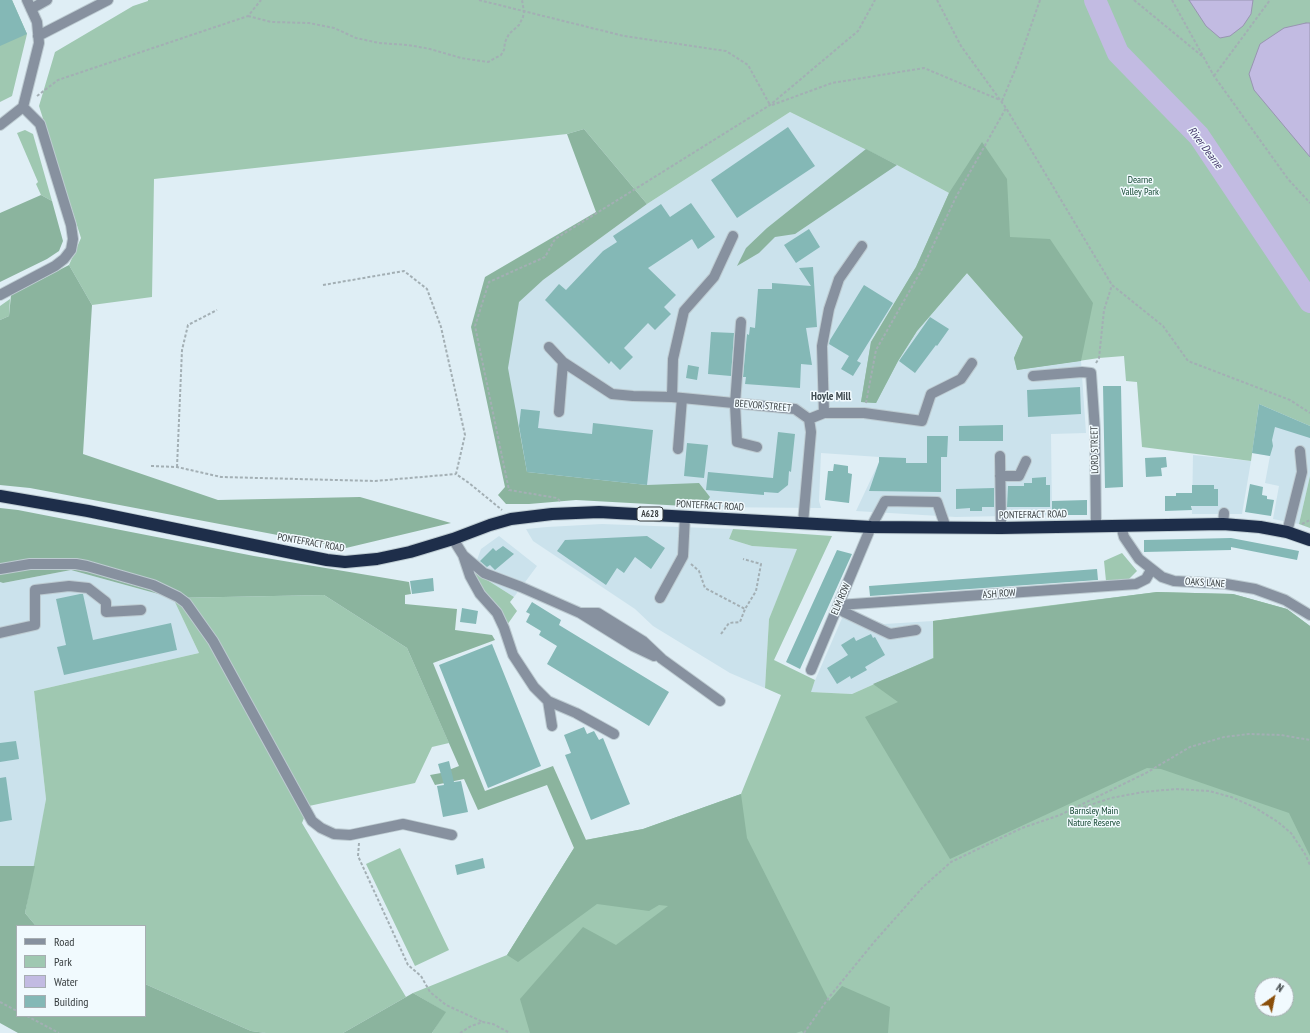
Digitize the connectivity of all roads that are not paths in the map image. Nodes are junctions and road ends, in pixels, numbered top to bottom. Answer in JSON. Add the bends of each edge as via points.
{"nodes":[{"id":1,"x":47,"y":0,"type":"edge"},
{"id":2,"x":108,"y":0,"type":"edge"},
{"id":3,"x":29,"y":5,"type":"edge"},
{"id":4,"x":38,"y":36,"type":"junction"},
{"id":5,"x":23,"y":107,"type":"junction"},
{"id":6,"x":0,"y":125,"type":"edge"},
{"id":7,"x":733,"y":236,"type":"dead end"},
{"id":8,"x":862,"y":246,"type":"dead end"},
{"id":9,"x":0,"y":295,"type":"edge"},
{"id":10,"x":741,"y":322,"type":"dead end"},
{"id":11,"x":549,"y":347,"type":"dead end"},
{"id":12,"x":563,"y":362,"type":"junction"},
{"id":13,"x":972,"y":363,"type":"dead end"},
{"id":14,"x":1033,"y":376,"type":"dead end"},
{"id":15,"x":672,"y":397,"type":"junction"},
{"id":16,"x":682,"y":398,"type":"junction"},
{"id":17,"x":735,"y":404,"type":"junction"},
{"id":18,"x":558,"y":412,"type":"dead end"},
{"id":19,"x":824,"y":413,"type":"junction"},
{"id":20,"x":809,"y":419,"type":"junction"},
{"id":21,"x":757,"y":447,"type":"dead end"},
{"id":22,"x":678,"y":450,"type":"dead end"},
{"id":23,"x":1300,"y":451,"type":"dead end"},
{"id":24,"x":1000,"y":456,"type":"dead end"},
{"id":25,"x":1026,"y":461,"type":"dead end"},
{"id":26,"x":1000,"y":476,"type":"junction"},
{"id":27,"x":0,"y":496,"type":"edge"},
{"id":28,"x":685,"y":516,"type":"junction"},
{"id":29,"x":803,"y":523,"type":"junction"},
{"id":30,"x":1096,"y":526,"type":"junction"},
{"id":31,"x":1121,"y":526,"type":"junction"},
{"id":32,"x":871,"y":527,"type":"junction"},
{"id":33,"x":946,"y":528,"type":"junction"},
{"id":34,"x":1002,"y":528,"type":"junction"},
{"id":35,"x":1287,"y":532,"type":"junction"},
{"id":36,"x":454,"y":538,"type":"junction"},
{"id":37,"x":1310,"y":540,"type":"edge"},
{"id":38,"x":463,"y":555,"type":"junction"},
{"id":39,"x":0,"y":569,"type":"edge"},
{"id":40,"x":1151,"y":570,"type":"junction"},
{"id":41,"x":660,"y":598,"type":"dead end"},
{"id":42,"x":839,"y":605,"type":"junction"},
{"id":43,"x":141,"y":610,"type":"dead end"},
{"id":44,"x":1310,"y":616,"type":"edge"},
{"id":45,"x":916,"y":630,"type":"dead end"},
{"id":46,"x":0,"y":633,"type":"edge"},
{"id":47,"x":811,"y":670,"type":"dead end"},
{"id":48,"x":548,"y":701,"type":"junction"},
{"id":49,"x":720,"y":701,"type":"dead end"},
{"id":50,"x":552,"y":726,"type":"dead end"},
{"id":51,"x":614,"y":734,"type":"dead end"},
{"id":52,"x":452,"y":835,"type":"dead end"}],
"edges":[{"from":1,"to":3,"type":"street"},
{"from":2,"to":4,"type":"street"},
{"from":3,"to":4,"type":"street","via":[[37,22]]},
{"from":4,"to":5,"type":"street","via":[[39,43]]},
{"from":5,"to":6,"type":"street"},
{"from":5,"to":9,"type":"street","via":[[40,124],[74,239],[71,250],[55,266]]},
{"from":7,"to":15,"type":"street","via":[[714,277],[684,311],[672,359]]},
{"from":8,"to":19,"type":"street","via":[[839,279],[829,309],[822,346]]},
{"from":10,"to":17,"type":"street"},
{"from":11,"to":12,"type":"street","name":"BEEVOR STREET"},
{"from":12,"to":15,"type":"street","name":"BEEVOR STREET","via":[[612,394]]},
{"from":12,"to":18,"type":"street"},
{"from":13,"to":19,"type":"street","via":[[961,378],[931,394],[922,421],[864,413]]},
{"from":14,"to":30,"type":"street","name":"LORD STREET","via":[[1091,373],[1095,430]]},
{"from":15,"to":16,"type":"street","name":"BEEVOR STREET"},
{"from":16,"to":17,"type":"street","name":"BEEVOR STREET"},
{"from":16,"to":22,"type":"street"},
{"from":17,"to":20,"type":"street","name":"BEEVOR STREET","via":[[795,408]]},
{"from":17,"to":21,"type":"street","via":[[736,442]]},
{"from":19,"to":20,"type":"street"},
{"from":20,"to":29,"type":"street","via":[[811,432]]},
{"from":23,"to":35,"type":"street","via":[[1302,472]]},
{"from":24,"to":26,"type":"street"},
{"from":25,"to":26,"type":"street","via":[[1019,476]]},
{"from":26,"to":34,"type":"street"},
{"from":27,"to":36,"type":"highway","name":"PONTEFRACT ROAD","number":"A628","via":[[339,561],[377,559]]},
{"from":28,"to":29,"type":"highway","name":"PONTEFRACT ROAD","number":"A628"},
{"from":28,"to":36,"type":"highway","name":"PONTEFRACT ROAD","number":"A628","via":[[599,512],[552,514],[490,525]]},
{"from":28,"to":41,"type":"street","via":[[684,556]]},
{"from":29,"to":32,"type":"highway","name":"PONTEFRACT ROAD","number":"A628"},
{"from":30,"to":31,"type":"highway","name":"PONTEFRACT ROAD","number":"A628"},
{"from":30,"to":34,"type":"highway","name":"PONTEFRACT ROAD","number":"A628"},
{"from":31,"to":35,"type":"highway","name":"PONTEFRACT ROAD","number":"A628","via":[[1224,519]]},
{"from":31,"to":40,"type":"street","name":"OAKS LANE","via":[[1130,548]]},
{"from":32,"to":33,"type":"highway","name":"PONTEFRACT ROAD","number":"A628"},
{"from":32,"to":33,"type":"street","name":"ELM ROW","via":[[885,501],[937,502]]},
{"from":32,"to":42,"type":"street","name":"ELM ROW"},
{"from":33,"to":34,"type":"highway","name":"PONTEFRACT ROAD","number":"A628"},
{"from":35,"to":37,"type":"highway","name":"PONTEFRACT ROAD","number":"A628"},
{"from":36,"to":38,"type":"street"},
{"from":38,"to":48,"type":"street","via":[[480,594],[497,613],[513,656],[534,687]]},
{"from":38,"to":49,"type":"street","via":[[484,573],[521,586],[580,613],[598,613],[643,641],[662,659]]},
{"from":39,"to":52,"type":"street","via":[[30,564],[76,564],[153,585],[178,597],[186,603],[213,641],[312,821],[334,834],[350,836],[403,824]]},
{"from":40,"to":42,"type":"street","name":"ASH ROW","via":[[1146,579],[1136,584]]},
{"from":40,"to":44,"type":"street","name":"OAKS LANE","via":[[1174,581],[1226,584],[1255,589],[1285,600]]},
{"from":42,"to":45,"type":"street","via":[[844,612],[890,634]]},
{"from":42,"to":47,"type":"street","name":"ELM ROW"},
{"from":43,"to":46,"type":"street","via":[[106,612],[106,602],[88,588],[69,586],[35,590],[35,625]]},
{"from":48,"to":50,"type":"street"},
{"from":48,"to":51,"type":"street"}]}
